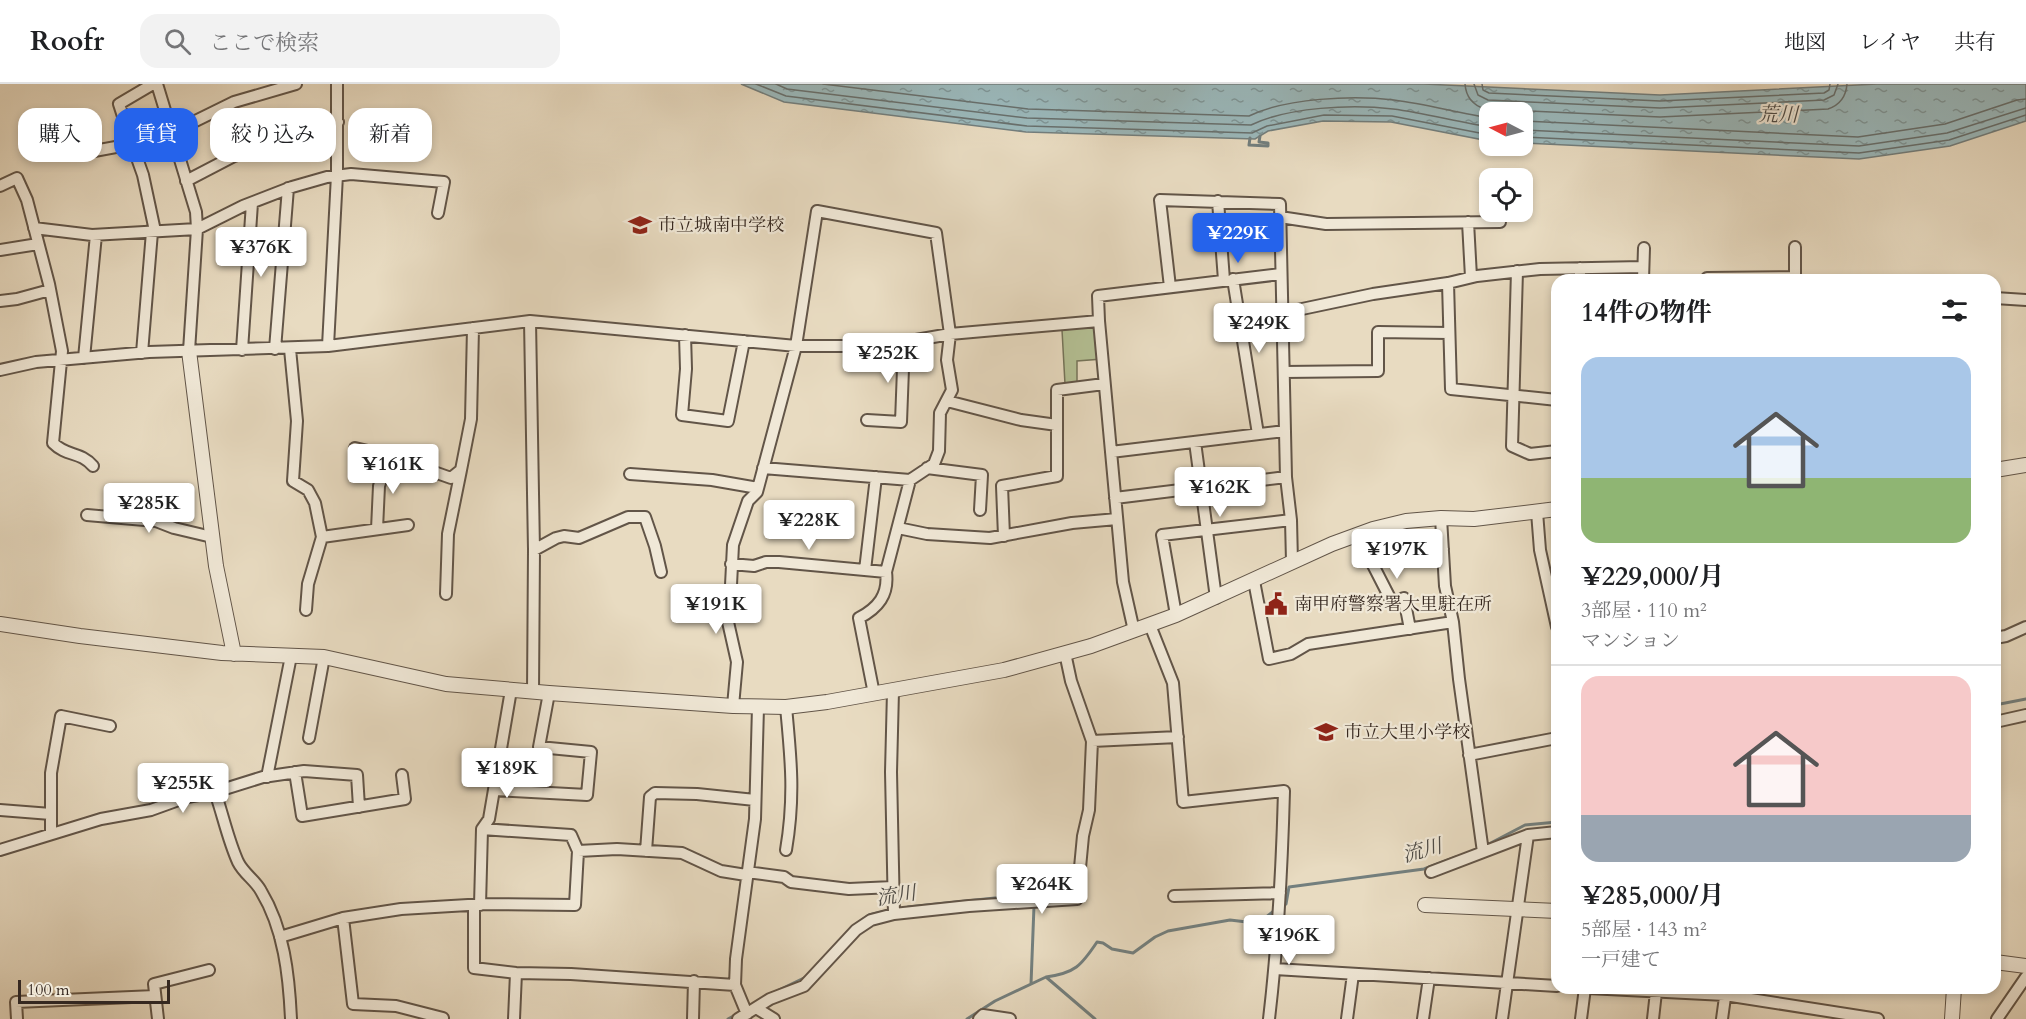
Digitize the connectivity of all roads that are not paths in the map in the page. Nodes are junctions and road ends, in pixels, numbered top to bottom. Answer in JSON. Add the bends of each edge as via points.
{"nodes":[{"id":1,"x":155,"y":84,"type":"edge"},
{"id":2,"x":296,"y":84,"type":"edge"},
{"id":3,"x":338,"y":84,"type":"edge"},
{"id":4,"x":120,"y":108,"type":"edge"},
{"id":5,"x":163,"y":108,"type":"edge"},
{"id":6,"x":198,"y":120,"type":"edge"},
{"id":7,"x":338,"y":122,"type":"junction"},
{"id":8,"x":138,"y":162,"type":"edge"},
{"id":9,"x":180,"y":162,"type":"edge"},
{"id":10,"x":338,"y":175,"type":"junction"},
{"id":11,"x":186,"y":181,"type":"junction"},
{"id":12,"x":0,"y":186,"type":"edge"},
{"id":13,"x":288,"y":188,"type":"junction"},
{"id":14,"x":1218,"y":201,"type":"junction"},
{"id":15,"x":252,"y":203,"type":"junction"},
{"id":16,"x":438,"y":213,"type":"dead end"},
{"id":17,"x":1280,"y":217,"type":"junction"},
{"id":18,"x":1468,"y":222,"type":"junction"},
{"id":19,"x":1479,"y":222,"type":"edge"},
{"id":20,"x":34,"y":228,"type":"junction"},
{"id":21,"x":197,"y":229,"type":"junction"},
{"id":22,"x":153,"y":231,"type":"junction"},
{"id":23,"x":96,"y":235,"type":"junction"},
{"id":24,"x":38,"y":244,"type":"junction"},
{"id":25,"x":1795,"y":247,"type":"dead end"},
{"id":26,"x":1644,"y":248,"type":"dead end"},
{"id":27,"x":0,"y":250,"type":"edge"},
{"id":28,"x":1643,"y":267,"type":"junction"},
{"id":29,"x":1580,"y":268,"type":"junction"},
{"id":30,"x":1517,"y":271,"type":"junction"},
{"id":31,"x":1281,"y":274,"type":"junction"},
{"id":32,"x":1580,"y":274,"type":"edge"},
{"id":33,"x":1643,"y":274,"type":"edge"},
{"id":34,"x":1795,"y":274,"type":"edge"},
{"id":35,"x":1471,"y":277,"type":"junction"},
{"id":36,"x":1228,"y":280,"type":"junction"},
{"id":37,"x":1448,"y":283,"type":"junction"},
{"id":38,"x":1170,"y":287,"type":"junction"},
{"id":39,"x":50,"y":290,"type":"junction"},
{"id":40,"x":2001,"y":298,"type":"edge"},
{"id":41,"x":2026,"y":300,"type":"edge"},
{"id":42,"x":0,"y":302,"type":"edge"},
{"id":43,"x":1283,"y":314,"type":"junction"},
{"id":44,"x":531,"y":321,"type":"junction"},
{"id":45,"x":1099,"y":321,"type":"junction"},
{"id":46,"x":473,"y":328,"type":"junction"},
{"id":47,"x":1449,"y":333,"type":"junction"},
{"id":48,"x":950,"y":334,"type":"junction"},
{"id":49,"x":685,"y":335,"type":"junction"},
{"id":50,"x":744,"y":341,"type":"junction"},
{"id":51,"x":904,"y":342,"type":"junction"},
{"id":52,"x":328,"y":346,"type":"junction"},
{"id":53,"x":796,"y":346,"type":"junction"},
{"id":54,"x":290,"y":349,"type":"junction"},
{"id":55,"x":242,"y":350,"type":"junction"},
{"id":56,"x":275,"y":350,"type":"junction"},
{"id":57,"x":189,"y":351,"type":"junction"},
{"id":58,"x":142,"y":353,"type":"junction"},
{"id":59,"x":84,"y":358,"type":"junction"},
{"id":60,"x":60,"y":360,"type":"junction"},
{"id":61,"x":0,"y":370,"type":"edge"},
{"id":62,"x":1284,"y":372,"type":"junction"},
{"id":63,"x":1104,"y":384,"type":"junction"},
{"id":64,"x":1515,"y":396,"type":"junction"},
{"id":65,"x":1551,"y":399,"type":"edge"},
{"id":66,"x":947,"y":401,"type":"junction"},
{"id":67,"x":867,"y":420,"type":"dead end"},
{"id":68,"x":1057,"y":424,"type":"junction"},
{"id":69,"x":1285,"y":430,"type":"junction"},
{"id":70,"x":1258,"y":434,"type":"junction"},
{"id":71,"x":1195,"y":441,"type":"junction"},
{"id":72,"x":356,"y":448,"type":"dead end"},
{"id":73,"x":1111,"y":452,"type":"junction"},
{"id":74,"x":1551,"y":452,"type":"edge"},
{"id":75,"x":389,"y":456,"type":"junction"},
{"id":76,"x":2026,"y":465,"type":"edge"},
{"id":77,"x":93,"y":466,"type":"dead end"},
{"id":78,"x":763,"y":468,"type":"junction"},
{"id":79,"x":927,"y":468,"type":"junction"},
{"id":80,"x":461,"y":470,"type":"junction"},
{"id":81,"x":2001,"y":470,"type":"edge"},
{"id":82,"x":630,"y":474,"type":"dead end"},
{"id":83,"x":876,"y":477,"type":"junction"},
{"id":84,"x":1286,"y":477,"type":"junction"},
{"id":85,"x":910,"y":480,"type":"junction"},
{"id":86,"x":1201,"y":487,"type":"junction"},
{"id":87,"x":758,"y":488,"type":"junction"},
{"id":88,"x":1115,"y":498,"type":"junction"},
{"id":89,"x":980,"y":510,"type":"dead end"},
{"id":90,"x":1551,"y":510,"type":"edge"},
{"id":91,"x":1537,"y":512,"type":"junction"},
{"id":92,"x":87,"y":515,"type":"dead end"},
{"id":93,"x":1441,"y":518,"type":"junction"},
{"id":94,"x":1117,"y":519,"type":"junction"},
{"id":95,"x":1291,"y":520,"type":"junction"},
{"id":96,"x":408,"y":525,"type":"dead end"},
{"id":97,"x":898,"y":528,"type":"junction"},
{"id":98,"x":377,"y":529,"type":"junction"},
{"id":99,"x":1207,"y":530,"type":"junction"},
{"id":100,"x":1004,"y":536,"type":"junction"},
{"id":101,"x":212,"y":537,"type":"junction"},
{"id":102,"x":322,"y":537,"type":"junction"},
{"id":103,"x":1443,"y":549,"type":"junction"},
{"id":104,"x":534,"y":550,"type":"junction"},
{"id":105,"x":1292,"y":562,"type":"junction"},
{"id":106,"x":731,"y":564,"type":"junction"},
{"id":107,"x":865,"y":570,"type":"junction"},
{"id":108,"x":661,"y":572,"type":"dead end"},
{"id":109,"x":886,"y":572,"type":"junction"},
{"id":110,"x":1254,"y":580,"type":"junction"},
{"id":111,"x":446,"y":594,"type":"dead end"},
{"id":112,"x":1216,"y":598,"type":"junction"},
{"id":113,"x":1551,"y":600,"type":"edge"},
{"id":114,"x":306,"y":610,"type":"dead end"},
{"id":115,"x":1176,"y":615,"type":"junction"},
{"id":116,"x":1453,"y":622,"type":"junction"},
{"id":117,"x":0,"y":624,"type":"edge"},
{"id":118,"x":1150,"y":625,"type":"junction"},
{"id":119,"x":2026,"y":627,"type":"edge"},
{"id":120,"x":1410,"y":629,"type":"junction"},
{"id":121,"x":1134,"y":631,"type":"junction"},
{"id":122,"x":2001,"y":637,"type":"edge"},
{"id":123,"x":1065,"y":653,"type":"junction"},
{"id":124,"x":234,"y":654,"type":"junction"},
{"id":125,"x":291,"y":656,"type":"junction"},
{"id":126,"x":324,"y":657,"type":"junction"},
{"id":127,"x":511,"y":690,"type":"junction"},
{"id":128,"x":893,"y":691,"type":"junction"},
{"id":129,"x":533,"y":692,"type":"junction"},
{"id":130,"x":549,"y":693,"type":"junction"},
{"id":131,"x":874,"y":694,"type":"junction"},
{"id":132,"x":733,"y":706,"type":"junction"},
{"id":133,"x":786,"y":706,"type":"junction"},
{"id":134,"x":758,"y":707,"type":"junction"},
{"id":135,"x":2026,"y":715,"type":"edge"},
{"id":136,"x":2001,"y":721,"type":"edge"},
{"id":137,"x":110,"y":726,"type":"dead end"},
{"id":138,"x":1178,"y":737,"type":"junction"},
{"id":139,"x":309,"y":738,"type":"dead end"},
{"id":140,"x":1551,"y":739,"type":"edge"},
{"id":141,"x":1092,"y":741,"type":"junction"},
{"id":142,"x":1469,"y":755,"type":"junction"},
{"id":143,"x":295,"y":772,"type":"junction"},
{"id":144,"x":402,"y":775,"type":"dead end"},
{"id":145,"x":267,"y":777,"type":"junction"},
{"id":146,"x":494,"y":790,"type":"junction"},
{"id":147,"x":215,"y":792,"type":"junction"},
{"id":148,"x":755,"y":800,"type":"junction"},
{"id":149,"x":359,"y":807,"type":"junction"},
{"id":150,"x":0,"y":810,"type":"edge"},
{"id":151,"x":51,"y":814,"type":"junction"},
{"id":152,"x":482,"y":829,"type":"junction"},
{"id":153,"x":1551,"y":832,"type":"edge"},
{"id":154,"x":51,"y":833,"type":"junction"},
{"id":155,"x":1528,"y":834,"type":"junction"},
{"id":156,"x":1483,"y":849,"type":"junction"},
{"id":157,"x":0,"y":850,"type":"edge"},
{"id":158,"x":786,"y":850,"type":"dead end"},
{"id":159,"x":578,"y":851,"type":"junction"},
{"id":160,"x":646,"y":851,"type":"junction"},
{"id":161,"x":1431,"y":872,"type":"dead end"},
{"id":162,"x":746,"y":873,"type":"junction"},
{"id":163,"x":893,"y":887,"type":"junction"},
{"id":164,"x":1174,"y":896,"type":"dead end"},
{"id":165,"x":1280,"y":901,"type":"junction"},
{"id":166,"x":1425,"y":905,"type":"dead end"},
{"id":167,"x":477,"y":906,"type":"junction"},
{"id":168,"x":1518,"y":909,"type":"junction"},
{"id":169,"x":1551,"y":911,"type":"edge"},
{"id":170,"x":894,"y":914,"type":"junction"},
{"id":171,"x":343,"y":918,"type":"junction"},
{"id":172,"x":280,"y":937,"type":"junction"},
{"id":173,"x":2001,"y":963,"type":"edge"},
{"id":174,"x":2026,"y":966,"type":"edge"},
{"id":175,"x":1275,"y":969,"type":"junction"},
{"id":176,"x":208,"y":970,"type":"dead end"},
{"id":177,"x":516,"y":973,"type":"junction"},
{"id":178,"x":1353,"y":974,"type":"junction"},
{"id":179,"x":2026,"y":977,"type":"edge"},
{"id":180,"x":1429,"y":978,"type":"junction"},
{"id":181,"x":694,"y":981,"type":"junction"},
{"id":182,"x":1507,"y":983,"type":"junction"},
{"id":183,"x":735,"y":985,"type":"junction"},
{"id":184,"x":1551,"y":986,"type":"edge"},
{"id":185,"x":1586,"y":994,"type":"edge"},
{"id":186,"x":1656,"y":994,"type":"edge"},
{"id":187,"x":1726,"y":994,"type":"edge"},
{"id":188,"x":1733,"y":994,"type":"edge"},
{"id":189,"x":1954,"y":994,"type":"edge"},
{"id":190,"x":155,"y":996,"type":"junction"},
{"id":191,"x":1799,"y":1013,"type":"edge"},
{"id":192,"x":747,"y":1014,"type":"edge"},
{"id":193,"x":443,"y":1018,"type":"edge"},
{"id":194,"x":17,"y":1019,"type":"edge"},
{"id":195,"x":158,"y":1019,"type":"edge"},
{"id":196,"x":291,"y":1019,"type":"edge"},
{"id":197,"x":514,"y":1019,"type":"edge"},
{"id":198,"x":693,"y":1019,"type":"edge"},
{"id":199,"x":774,"y":1019,"type":"edge"},
{"id":200,"x":979,"y":1019,"type":"edge"},
{"id":201,"x":1010,"y":1019,"type":"edge"},
{"id":202,"x":1269,"y":1019,"type":"edge"},
{"id":203,"x":1347,"y":1019,"type":"edge"},
{"id":204,"x":1423,"y":1019,"type":"edge"},
{"id":205,"x":1502,"y":1019,"type":"edge"},
{"id":206,"x":1581,"y":1019,"type":"edge"},
{"id":207,"x":1653,"y":1019,"type":"edge"},
{"id":208,"x":1722,"y":1019,"type":"edge"},
{"id":209,"x":1874,"y":1019,"type":"edge"},
{"id":210,"x":1952,"y":1019,"type":"edge"},
{"id":211,"x":1997,"y":1019,"type":"edge"}],
"edges":[{"from":1,"to":4,"type":"street","via":[[119,104]]},
{"from":1,"to":5,"type":"street"},
{"from":2,"to":6,"type":"street","via":[[234,102]]},
{"from":3,"to":7,"type":"street"},
{"from":7,"to":10,"type":"street"},
{"from":7,"to":11,"type":"street","via":[[234,156]]},
{"from":8,"to":22,"type":"street"},
{"from":9,"to":11,"type":"street"},
{"from":10,"to":13,"type":"street"},
{"from":10,"to":16,"type":"street","via":[[444,182]]},
{"from":10,"to":52,"type":"street"},
{"from":11,"to":21,"type":"street"},
{"from":12,"to":20,"type":"street","via":[[17,178]]},
{"from":13,"to":15,"type":"street"},
{"from":13,"to":56,"type":"street"},
{"from":14,"to":17,"type":"street","via":[[1280,204]]},
{"from":14,"to":36,"type":"street"},
{"from":14,"to":38,"type":"street","via":[[1160,200]]},
{"from":15,"to":21,"type":"street"},
{"from":15,"to":55,"type":"street"},
{"from":17,"to":18,"type":"street","via":[[1326,224]]},
{"from":17,"to":31,"type":"street"},
{"from":18,"to":19,"type":"street"},
{"from":18,"to":35,"type":"street"},
{"from":20,"to":23,"type":"street"},
{"from":20,"to":24,"type":"street"},
{"from":21,"to":22,"type":"street"},
{"from":21,"to":57,"type":"street"},
{"from":22,"to":23,"type":"street"},
{"from":22,"to":58,"type":"street"},
{"from":23,"to":59,"type":"street"},
{"from":24,"to":27,"type":"street"},
{"from":24,"to":39,"type":"street"},
{"from":25,"to":34,"type":"street"},
{"from":26,"to":28,"type":"street"},
{"from":28,"to":29,"type":"street"},
{"from":28,"to":33,"type":"street"},
{"from":29,"to":30,"type":"street"},
{"from":29,"to":32,"type":"street"},
{"from":30,"to":35,"type":"street"},
{"from":30,"to":64,"type":"street"},
{"from":31,"to":36,"type":"street"},
{"from":31,"to":43,"type":"street"},
{"from":35,"to":37,"type":"street"},
{"from":36,"to":38,"type":"street"},
{"from":36,"to":70,"type":"street"},
{"from":37,"to":43,"type":"street","via":[[1373,294]]},
{"from":37,"to":47,"type":"street"},
{"from":38,"to":45,"type":"street","via":[[1098,296]]},
{"from":39,"to":42,"type":"street"},
{"from":39,"to":60,"type":"street","via":[[62,351]]},
{"from":40,"to":41,"type":"street"},
{"from":43,"to":62,"type":"street"},
{"from":44,"to":46,"type":"street"},
{"from":44,"to":49,"type":"street"},
{"from":44,"to":104,"type":"street"},
{"from":45,"to":48,"type":"street"},
{"from":45,"to":63,"type":"street"},
{"from":46,"to":52,"type":"street"},
{"from":46,"to":80,"type":"street","via":[[471,420]]},
{"from":47,"to":62,"type":"street","via":[[1378,332],[1378,371]]},
{"from":47,"to":64,"type":"street","via":[[1450,389]]},
{"from":48,"to":51,"type":"street"},
{"from":48,"to":53,"type":"street","via":[[936,233],[817,211]]},
{"from":48,"to":66,"type":"street","via":[[947,360],[952,390]]},
{"from":49,"to":50,"type":"street"},
{"from":49,"to":50,"type":"street","via":[[682,415],[728,421]]},
{"from":50,"to":53,"type":"street"},
{"from":51,"to":53,"type":"street","via":[[882,346]]},
{"from":51,"to":67,"type":"street","via":[[901,422]]},
{"from":52,"to":54,"type":"street"},
{"from":53,"to":78,"type":"street"},
{"from":54,"to":56,"type":"street"},
{"from":54,"to":102,"type":"street","via":[[297,422],[293,481],[308,490],[315,503]]},
{"from":55,"to":56,"type":"street"},
{"from":55,"to":57,"type":"street"},
{"from":57,"to":58,"type":"street"},
{"from":57,"to":101,"type":"street"},
{"from":58,"to":59,"type":"street"},
{"from":59,"to":60,"type":"street"},
{"from":60,"to":61,"type":"street"},
{"from":60,"to":77,"type":"street","via":[[53,443],[61,451],[86,457]]},
{"from":62,"to":69,"type":"street"},
{"from":63,"to":68,"type":"street","via":[[1057,390]]},
{"from":63,"to":73,"type":"street"},
{"from":64,"to":65,"type":"street"},
{"from":64,"to":74,"type":"street","via":[[1512,446],[1530,454]]},
{"from":66,"to":68,"type":"street","via":[[1021,420]]},
{"from":66,"to":79,"type":"street","via":[[940,412],[939,451],[934,464]]},
{"from":68,"to":100,"type":"street","via":[[1057,476],[1002,486]]},
{"from":69,"to":70,"type":"street"},
{"from":69,"to":84,"type":"street"},
{"from":70,"to":71,"type":"street"},
{"from":71,"to":73,"type":"street"},
{"from":71,"to":86,"type":"street"},
{"from":72,"to":75,"type":"street"},
{"from":73,"to":88,"type":"street"},
{"from":75,"to":80,"type":"street","via":[[451,478]]},
{"from":75,"to":98,"type":"street","via":[[379,486]]},
{"from":76,"to":81,"type":"street"},
{"from":78,"to":83,"type":"street"},
{"from":78,"to":87,"type":"street"},
{"from":79,"to":85,"type":"street"},
{"from":79,"to":89,"type":"street","via":[[982,475]]},
{"from":80,"to":111,"type":"street","via":[[448,534]]},
{"from":82,"to":87,"type":"street"},
{"from":83,"to":85,"type":"street"},
{"from":83,"to":107,"type":"street"},
{"from":84,"to":86,"type":"street"},
{"from":84,"to":95,"type":"street"},
{"from":85,"to":97,"type":"street"},
{"from":86,"to":88,"type":"street"},
{"from":86,"to":99,"type":"street"},
{"from":87,"to":106,"type":"street","via":[[748,501],[733,545]]},
{"from":88,"to":94,"type":"street"},
{"from":90,"to":91,"type":"street"},
{"from":91,"to":93,"type":"street","via":[[1474,519]]},
{"from":91,"to":113,"type":"street","via":[[1540,550]]},
{"from":92,"to":101,"type":"street","via":[[156,521]]},
{"from":93,"to":103,"type":"street"},
{"from":93,"to":105,"type":"street","via":[[1372,529]]},
{"from":94,"to":100,"type":"street"},
{"from":94,"to":121,"type":"street","via":[[1123,582]]},
{"from":95,"to":99,"type":"street"},
{"from":95,"to":105,"type":"street"},
{"from":96,"to":98,"type":"street"},
{"from":97,"to":100,"type":"street","via":[[936,534]]},
{"from":97,"to":109,"type":"street"},
{"from":98,"to":102,"type":"street"},
{"from":99,"to":112,"type":"street"},
{"from":99,"to":115,"type":"street","via":[[1162,535]]},
{"from":101,"to":124,"type":"street"},
{"from":102,"to":114,"type":"street","via":[[308,584]]},
{"from":103,"to":116,"type":"street","via":[[1445,586]]},
{"from":103,"to":120,"type":"street","via":[[1372,563],[1393,604],[1404,598]]},
{"from":104,"to":108,"type":"street","via":[[556,538],[579,538],[628,517],[645,517]]},
{"from":104,"to":129,"type":"street"},
{"from":105,"to":110,"type":"street"},
{"from":106,"to":107,"type":"street","via":[[779,562]]},
{"from":106,"to":132,"type":"street","via":[[728,622],[736,662]]},
{"from":107,"to":109,"type":"street"},
{"from":109,"to":131,"type":"street","via":[[887,584],[878,606],[859,618]]},
{"from":110,"to":112,"type":"street"},
{"from":110,"to":120,"type":"street","via":[[1269,659],[1291,654],[1308,644]]},
{"from":112,"to":115,"type":"street"},
{"from":115,"to":118,"type":"street"},
{"from":116,"to":120,"type":"street"},
{"from":116,"to":142,"type":"street"},
{"from":117,"to":124,"type":"street"},
{"from":118,"to":121,"type":"street"},
{"from":118,"to":138,"type":"street","via":[[1173,683]]},
{"from":119,"to":122,"type":"street"},
{"from":121,"to":123,"type":"street"},
{"from":123,"to":128,"type":"street","via":[[1004,670]]},
{"from":123,"to":141,"type":"street"},
{"from":124,"to":125,"type":"street"},
{"from":125,"to":126,"type":"street"},
{"from":125,"to":145,"type":"street"},
{"from":126,"to":127,"type":"street","via":[[446,684]]},
{"from":126,"to":139,"type":"street"},
{"from":127,"to":129,"type":"street"},
{"from":127,"to":146,"type":"street"},
{"from":128,"to":131,"type":"street"},
{"from":128,"to":163,"type":"street"},
{"from":129,"to":130,"type":"street"},
{"from":130,"to":132,"type":"street"},
{"from":130,"to":146,"type":"street","via":[[539,747],[591,752],[587,795]]},
{"from":131,"to":133,"type":"street"},
{"from":132,"to":134,"type":"street"},
{"from":133,"to":134,"type":"street"},
{"from":133,"to":158,"type":"street","via":[[793,779]]},
{"from":134,"to":148,"type":"street"},
{"from":135,"to":136,"type":"street"},
{"from":137,"to":151,"type":"street","via":[[61,716],[51,773]]},
{"from":138,"to":141,"type":"street"},
{"from":138,"to":165,"type":"street","via":[[1184,802],[1284,791]]},
{"from":140,"to":142,"type":"street"},
{"from":141,"to":170,"type":"street","via":[[1089,810],[1077,899]]},
{"from":142,"to":156,"type":"street"},
{"from":143,"to":145,"type":"street"},
{"from":143,"to":149,"type":"street","via":[[357,775]]},
{"from":143,"to":149,"type":"street","via":[[302,816]]},
{"from":144,"to":149,"type":"street","via":[[405,799]]},
{"from":145,"to":147,"type":"street"},
{"from":146,"to":152,"type":"street","via":[[489,819]]},
{"from":147,"to":154,"type":"street"},
{"from":147,"to":172,"type":"street","via":[[238,862],[260,888]]},
{"from":148,"to":160,"type":"street","via":[[655,793],[650,797]]},
{"from":148,"to":162,"type":"street"},
{"from":150,"to":151,"type":"street"},
{"from":151,"to":154,"type":"street"},
{"from":152,"to":159,"type":"street","via":[[571,835]]},
{"from":152,"to":167,"type":"street"},
{"from":153,"to":155,"type":"street"},
{"from":154,"to":157,"type":"street"},
{"from":155,"to":156,"type":"street"},
{"from":155,"to":168,"type":"street"},
{"from":156,"to":161,"type":"street"},
{"from":159,"to":160,"type":"street"},
{"from":159,"to":167,"type":"street","via":[[575,905]]},
{"from":160,"to":162,"type":"street","via":[[682,853],[721,871]]},
{"from":162,"to":163,"type":"street","via":[[849,890]]},
{"from":162,"to":183,"type":"street"},
{"from":163,"to":170,"type":"street"},
{"from":164,"to":165,"type":"street"},
{"from":165,"to":175,"type":"street"},
{"from":166,"to":168,"type":"street"},
{"from":167,"to":171,"type":"street","via":[[401,909]]},
{"from":167,"to":177,"type":"street","via":[[474,968]]},
{"from":168,"to":169,"type":"street"},
{"from":168,"to":182,"type":"street"},
{"from":170,"to":192,"type":"street","via":[[871,920],[856,930],[804,986]]},
{"from":171,"to":172,"type":"street"},
{"from":171,"to":193,"type":"street","via":[[353,1004],[396,1006]]},
{"from":172,"to":196,"type":"street"},
{"from":173,"to":174,"type":"street"},
{"from":175,"to":178,"type":"street"},
{"from":175,"to":202,"type":"street"},
{"from":176,"to":190,"type":"street","via":[[154,984]]},
{"from":177,"to":181,"type":"street"},
{"from":177,"to":197,"type":"street"},
{"from":178,"to":180,"type":"street"},
{"from":178,"to":203,"type":"street"},
{"from":179,"to":211,"type":"street"},
{"from":180,"to":182,"type":"street"},
{"from":180,"to":204,"type":"street"},
{"from":181,"to":183,"type":"street"},
{"from":181,"to":198,"type":"street"},
{"from":182,"to":184,"type":"street"},
{"from":182,"to":205,"type":"street"},
{"from":183,"to":192,"type":"street"},
{"from":185,"to":206,"type":"street"},
{"from":186,"to":207,"type":"street"},
{"from":187,"to":208,"type":"street"},
{"from":188,"to":191,"type":"street"},
{"from":189,"to":210,"type":"street"},
{"from":190,"to":194,"type":"street","via":[[16,1002]]},
{"from":190,"to":195,"type":"street"},
{"from":191,"to":209,"type":"street"},
{"from":192,"to":199,"type":"street"},
{"from":200,"to":201,"type":"street","via":[[983,1015]]}]}
